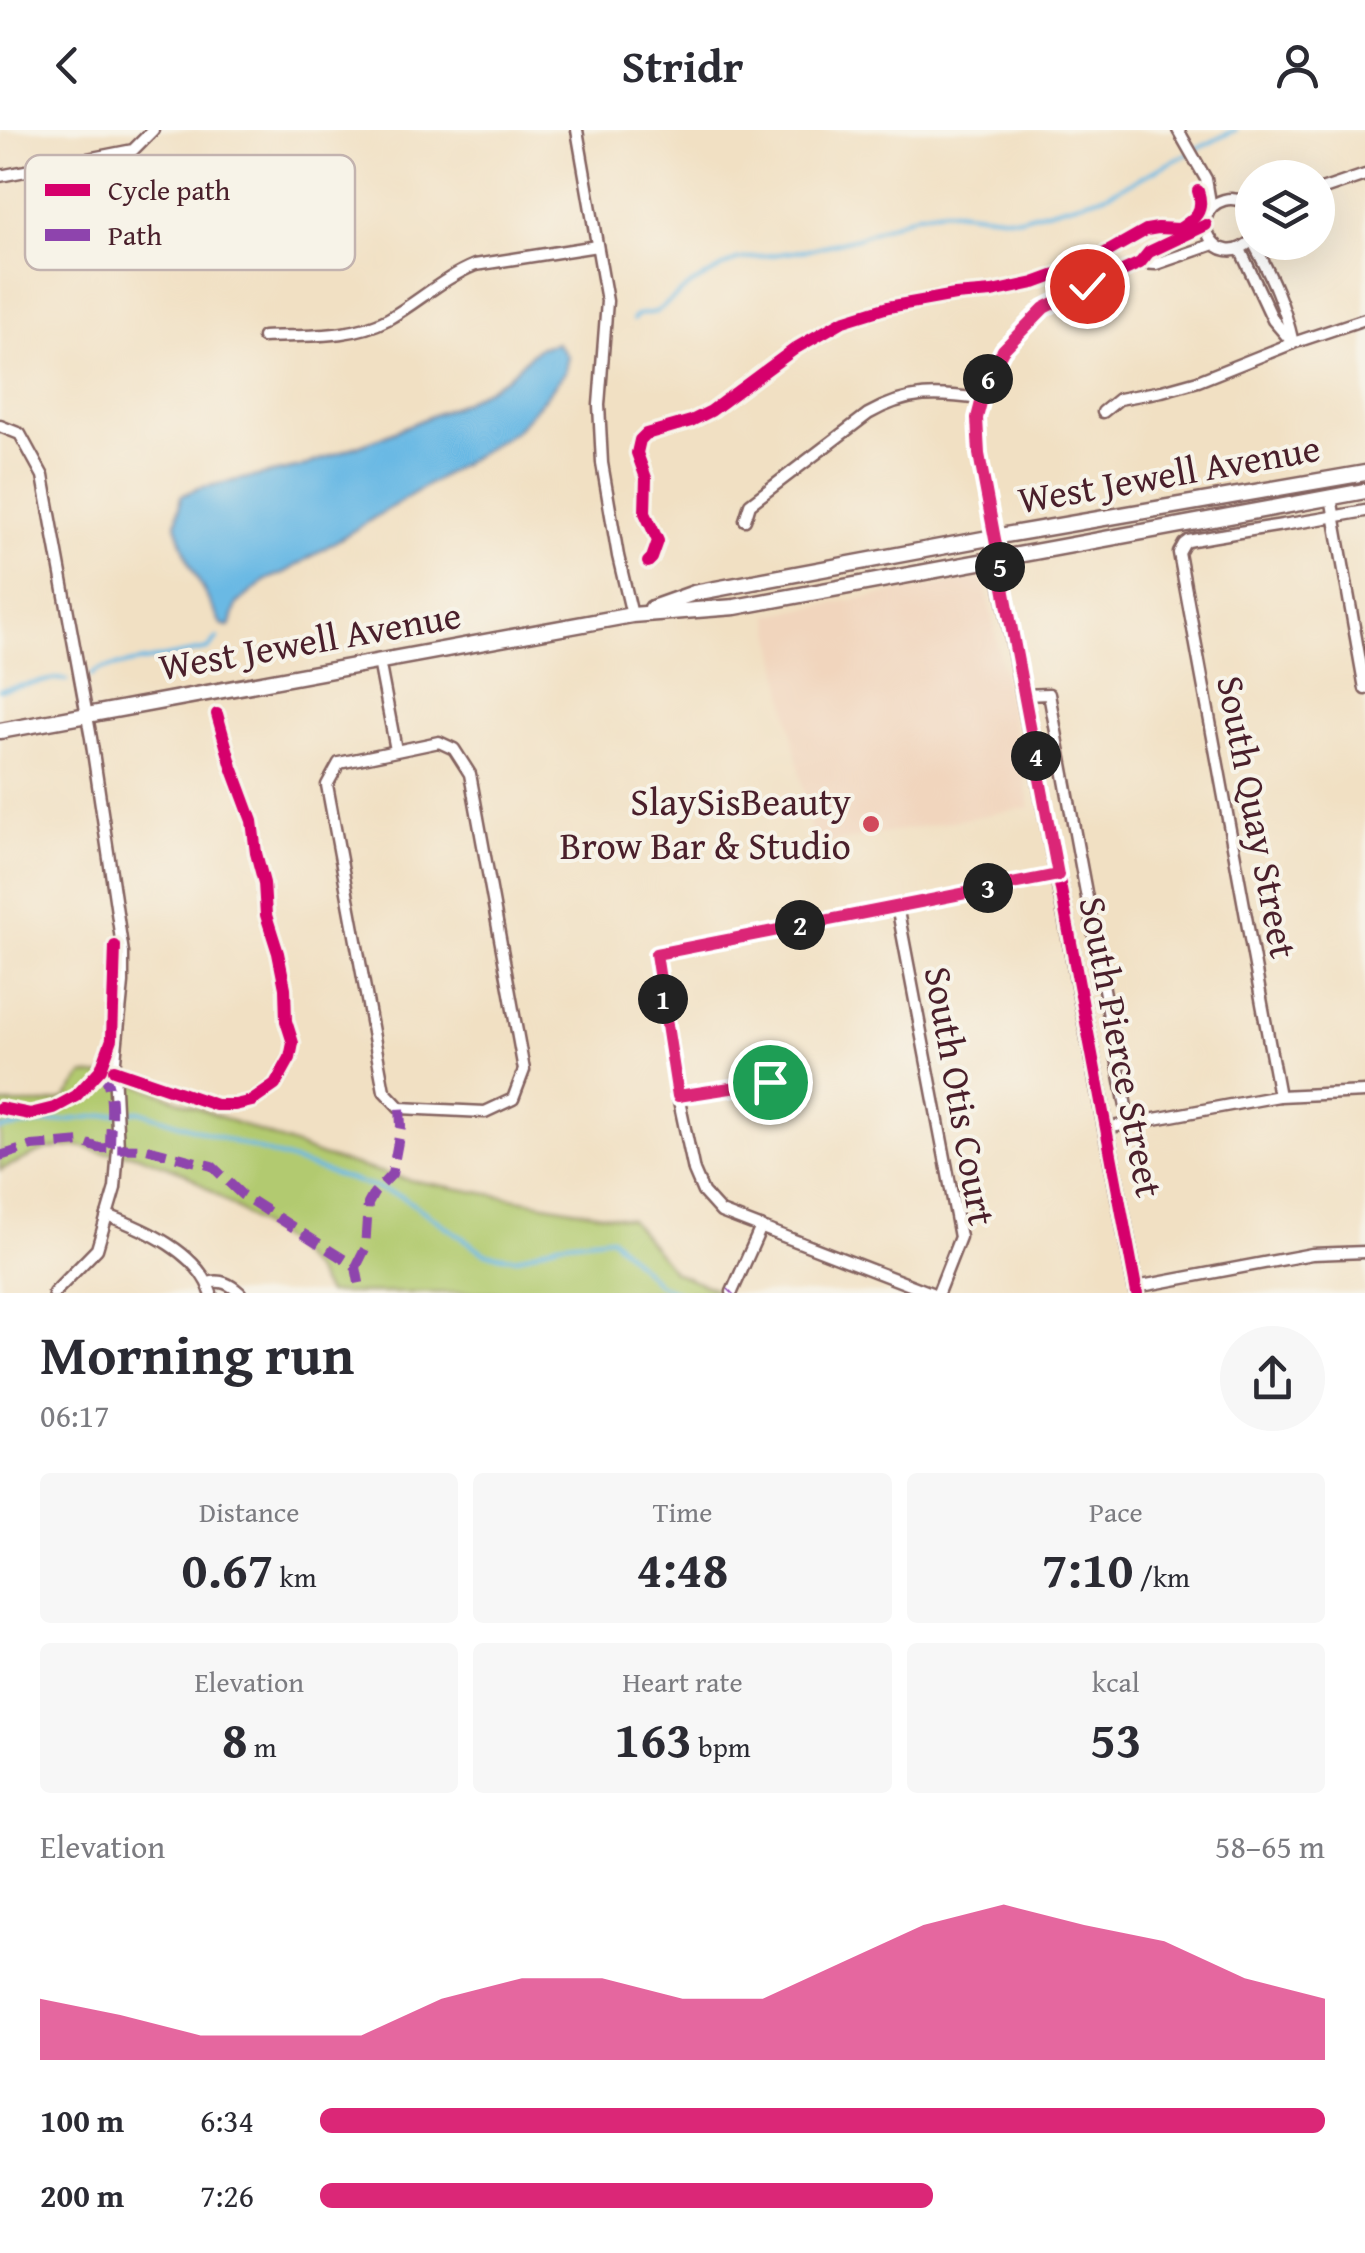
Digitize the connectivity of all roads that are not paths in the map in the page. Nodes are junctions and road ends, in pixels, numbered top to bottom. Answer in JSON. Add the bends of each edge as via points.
{"nodes":[{"id":1,"x":153,"y":130,"type":"edge"},
{"id":2,"x":577,"y":130,"type":"edge"},
{"id":3,"x":1178,"y":130,"type":"edge"},
{"id":4,"x":107,"y":155,"type":"edge"},
{"id":5,"x":25,"y":171,"type":"edge"},
{"id":6,"x":1204,"y":175,"type":"junction"},
{"id":7,"x":1365,"y":175,"type":"edge"},
{"id":8,"x":0,"y":176,"type":"edge"},
{"id":9,"x":1335,"y":185,"type":"edge"},
{"id":10,"x":1227,"y":199,"type":"junction"},
{"id":11,"x":1235,"y":199,"type":"edge"},
{"id":12,"x":1211,"y":208,"type":"junction"},
{"id":13,"x":1206,"y":225,"type":"junction"},
{"id":14,"x":1214,"y":244,"type":"junction"},
{"id":15,"x":597,"y":246,"type":"junction"},
{"id":16,"x":1235,"y":249,"type":"edge"},
{"id":17,"x":1245,"y":260,"type":"edge"},
{"id":18,"x":1262,"y":260,"type":"edge"},
{"id":19,"x":1140,"y":263,"type":"junction"},
{"id":20,"x":1365,"y":318,"type":"edge"},
{"id":21,"x":264,"y":337,"type":"dead end"},
{"id":22,"x":1293,"y":343,"type":"junction"},
{"id":23,"x":982,"y":399,"type":"junction"},
{"id":24,"x":1102,"y":412,"type":"dead end"},
{"id":25,"x":0,"y":426,"type":"edge"},
{"id":26,"x":1365,"y":473,"type":"edge"},
{"id":27,"x":1365,"y":491,"type":"edge"},
{"id":28,"x":1331,"y":497,"type":"junction"},
{"id":29,"x":1365,"y":512,"type":"edge"},
{"id":30,"x":1333,"y":517,"type":"junction"},
{"id":31,"x":745,"y":520,"type":"dead end"},
{"id":32,"x":994,"y":537,"type":"junction"},
{"id":33,"x":1181,"y":548,"type":"joint"},
{"id":34,"x":999,"y":560,"type":"junction"},
{"id":35,"x":632,"y":616,"type":"junction"},
{"id":36,"x":379,"y":661,"type":"junction"},
{"id":37,"x":1365,"y":688,"type":"edge"},
{"id":38,"x":1024,"y":696,"type":"junction"},
{"id":39,"x":86,"y":715,"type":"junction"},
{"id":40,"x":0,"y":730,"type":"edge"},
{"id":41,"x":396,"y":750,"type":"junction"},
{"id":42,"x":1058,"y":875,"type":"junction"},
{"id":43,"x":897,"y":906,"type":"junction"},
{"id":44,"x":1365,"y":1092,"type":"edge"},
{"id":45,"x":678,"y":1096,"type":"junction"},
{"id":46,"x":1279,"y":1096,"type":"junction"},
{"id":47,"x":777,"y":1113,"type":"dead end"},
{"id":48,"x":1129,"y":1124,"type":"junction"},
{"id":49,"x":1106,"y":1128,"type":"junction"},
{"id":50,"x":108,"y":1215,"type":"junction"},
{"id":51,"x":761,"y":1227,"type":"junction"},
{"id":52,"x":1365,"y":1252,"type":"edge"},
{"id":53,"x":210,"y":1288,"type":"edge"},
{"id":54,"x":1137,"y":1290,"type":"edge"},
{"id":55,"x":732,"y":1292,"type":"edge"},
{"id":56,"x":54,"y":1293,"type":"edge"},
{"id":57,"x":240,"y":1293,"type":"edge"},
{"id":58,"x":935,"y":1293,"type":"edge"}],
"edges":[{"from":1,"to":4,"type":"street","via":[[133,150]]},
{"from":2,"to":15,"type":"street"},
{"from":3,"to":6,"type":"street"},
{"from":5,"to":8,"type":"street"},
{"from":6,"to":10,"type":"street"},
{"from":6,"to":12,"type":"street"},
{"from":7,"to":9,"type":"street"},
{"from":10,"to":11,"type":"street"},
{"from":10,"to":12,"type":"street"},
{"from":12,"to":13,"type":"street"},
{"from":13,"to":14,"type":"street"},
{"from":13,"to":19,"type":"street","via":[[1149,252]]},
{"from":14,"to":16,"type":"street"},
{"from":14,"to":19,"type":"street"},
{"from":15,"to":21,"type":"street","via":[[475,265],[384,321],[342,333]]},
{"from":15,"to":35,"type":"street","via":[[607,301],[598,405],[602,463]]},
{"from":17,"to":22,"type":"street","via":[[1273,320]]},
{"from":18,"to":22,"type":"street"},
{"from":19,"to":23,"type":"street","name":"South Pierce Street","via":[[1044,308],[1003,350]]},
{"from":20,"to":22,"type":"street"},
{"from":22,"to":24,"type":"street","via":[[1198,381],[1119,399]]},
{"from":23,"to":31,"type":"street","via":[[938,394],[886,404],[750,504]]},
{"from":23,"to":32,"type":"street","name":"South Pierce Street","via":[[979,454]]},
{"from":25,"to":39,"type":"street","via":[[20,434],[43,476]]},
{"from":26,"to":32,"type":"main road","name":"West Jewell Avenue"},
{"from":27,"to":28,"type":"main road","name":"West Jewell Avenue"},
{"from":28,"to":30,"type":"street"},
{"from":28,"to":34,"type":"main road","name":"West Jewell Avenue"},
{"from":29,"to":30,"type":"street","name":"West Jewell Avenue"},
{"from":30,"to":33,"type":"street","name":"West Jewell Avenue","via":[[1188,541]]},
{"from":30,"to":37,"type":"street"},
{"from":32,"to":34,"type":"main road","name":"South Pierce Street"},
{"from":32,"to":35,"type":"main road","name":"West Jewell Avenue","via":[[694,593]]},
{"from":33,"to":46,"type":"street","name":"South Quay Street"},
{"from":34,"to":35,"type":"main road","name":"West Jewell Avenue","via":[[735,607]]},
{"from":34,"to":38,"type":"main road","name":"South Pierce Street"},
{"from":35,"to":36,"type":"main road","name":"West Jewell Avenue"},
{"from":36,"to":39,"type":"main road","name":"West Jewell Avenue"},
{"from":36,"to":41,"type":"street"},
{"from":38,"to":42,"type":"main road","name":"South Pierce Street"},
{"from":38,"to":48,"type":"street","name":"South Pierce Street","via":[[1049,694]]},
{"from":39,"to":40,"type":"main road","name":"West Jewell Avenue"},
{"from":39,"to":50,"type":"street","via":[[123,953],[114,1070],[118,1136]]},
{"from":41,"to":41,"type":"street","via":[[339,762],[327,785],[384,1091],[400,1108],[485,1112],[513,1099],[524,1070],[470,774],[454,750],[439,742]]},
{"from":42,"to":43,"type":"street"},
{"from":42,"to":49,"type":"main road","name":"South Pierce Street"},
{"from":43,"to":45,"type":"street","via":[[656,954]]},
{"from":43,"to":58,"type":"street","name":"South Otis Court","via":[[960,1237]]},
{"from":44,"to":46,"type":"street"},
{"from":45,"to":47,"type":"street","via":[[770,1082]]},
{"from":45,"to":51,"type":"street","via":[[703,1192],[721,1212]]},
{"from":46,"to":48,"type":"street"},
{"from":48,"to":49,"type":"street"},
{"from":49,"to":54,"type":"main road","name":"South Pierce Street"},
{"from":50,"to":53,"type":"street","via":[[174,1248]]},
{"from":50,"to":56,"type":"street","via":[[97,1249]]},
{"from":51,"to":55,"type":"street"},
{"from":51,"to":58,"type":"street"},
{"from":52,"to":54,"type":"street","via":[[1312,1254]]},
{"from":53,"to":57,"type":"street","via":[[218,1280]]}]}
